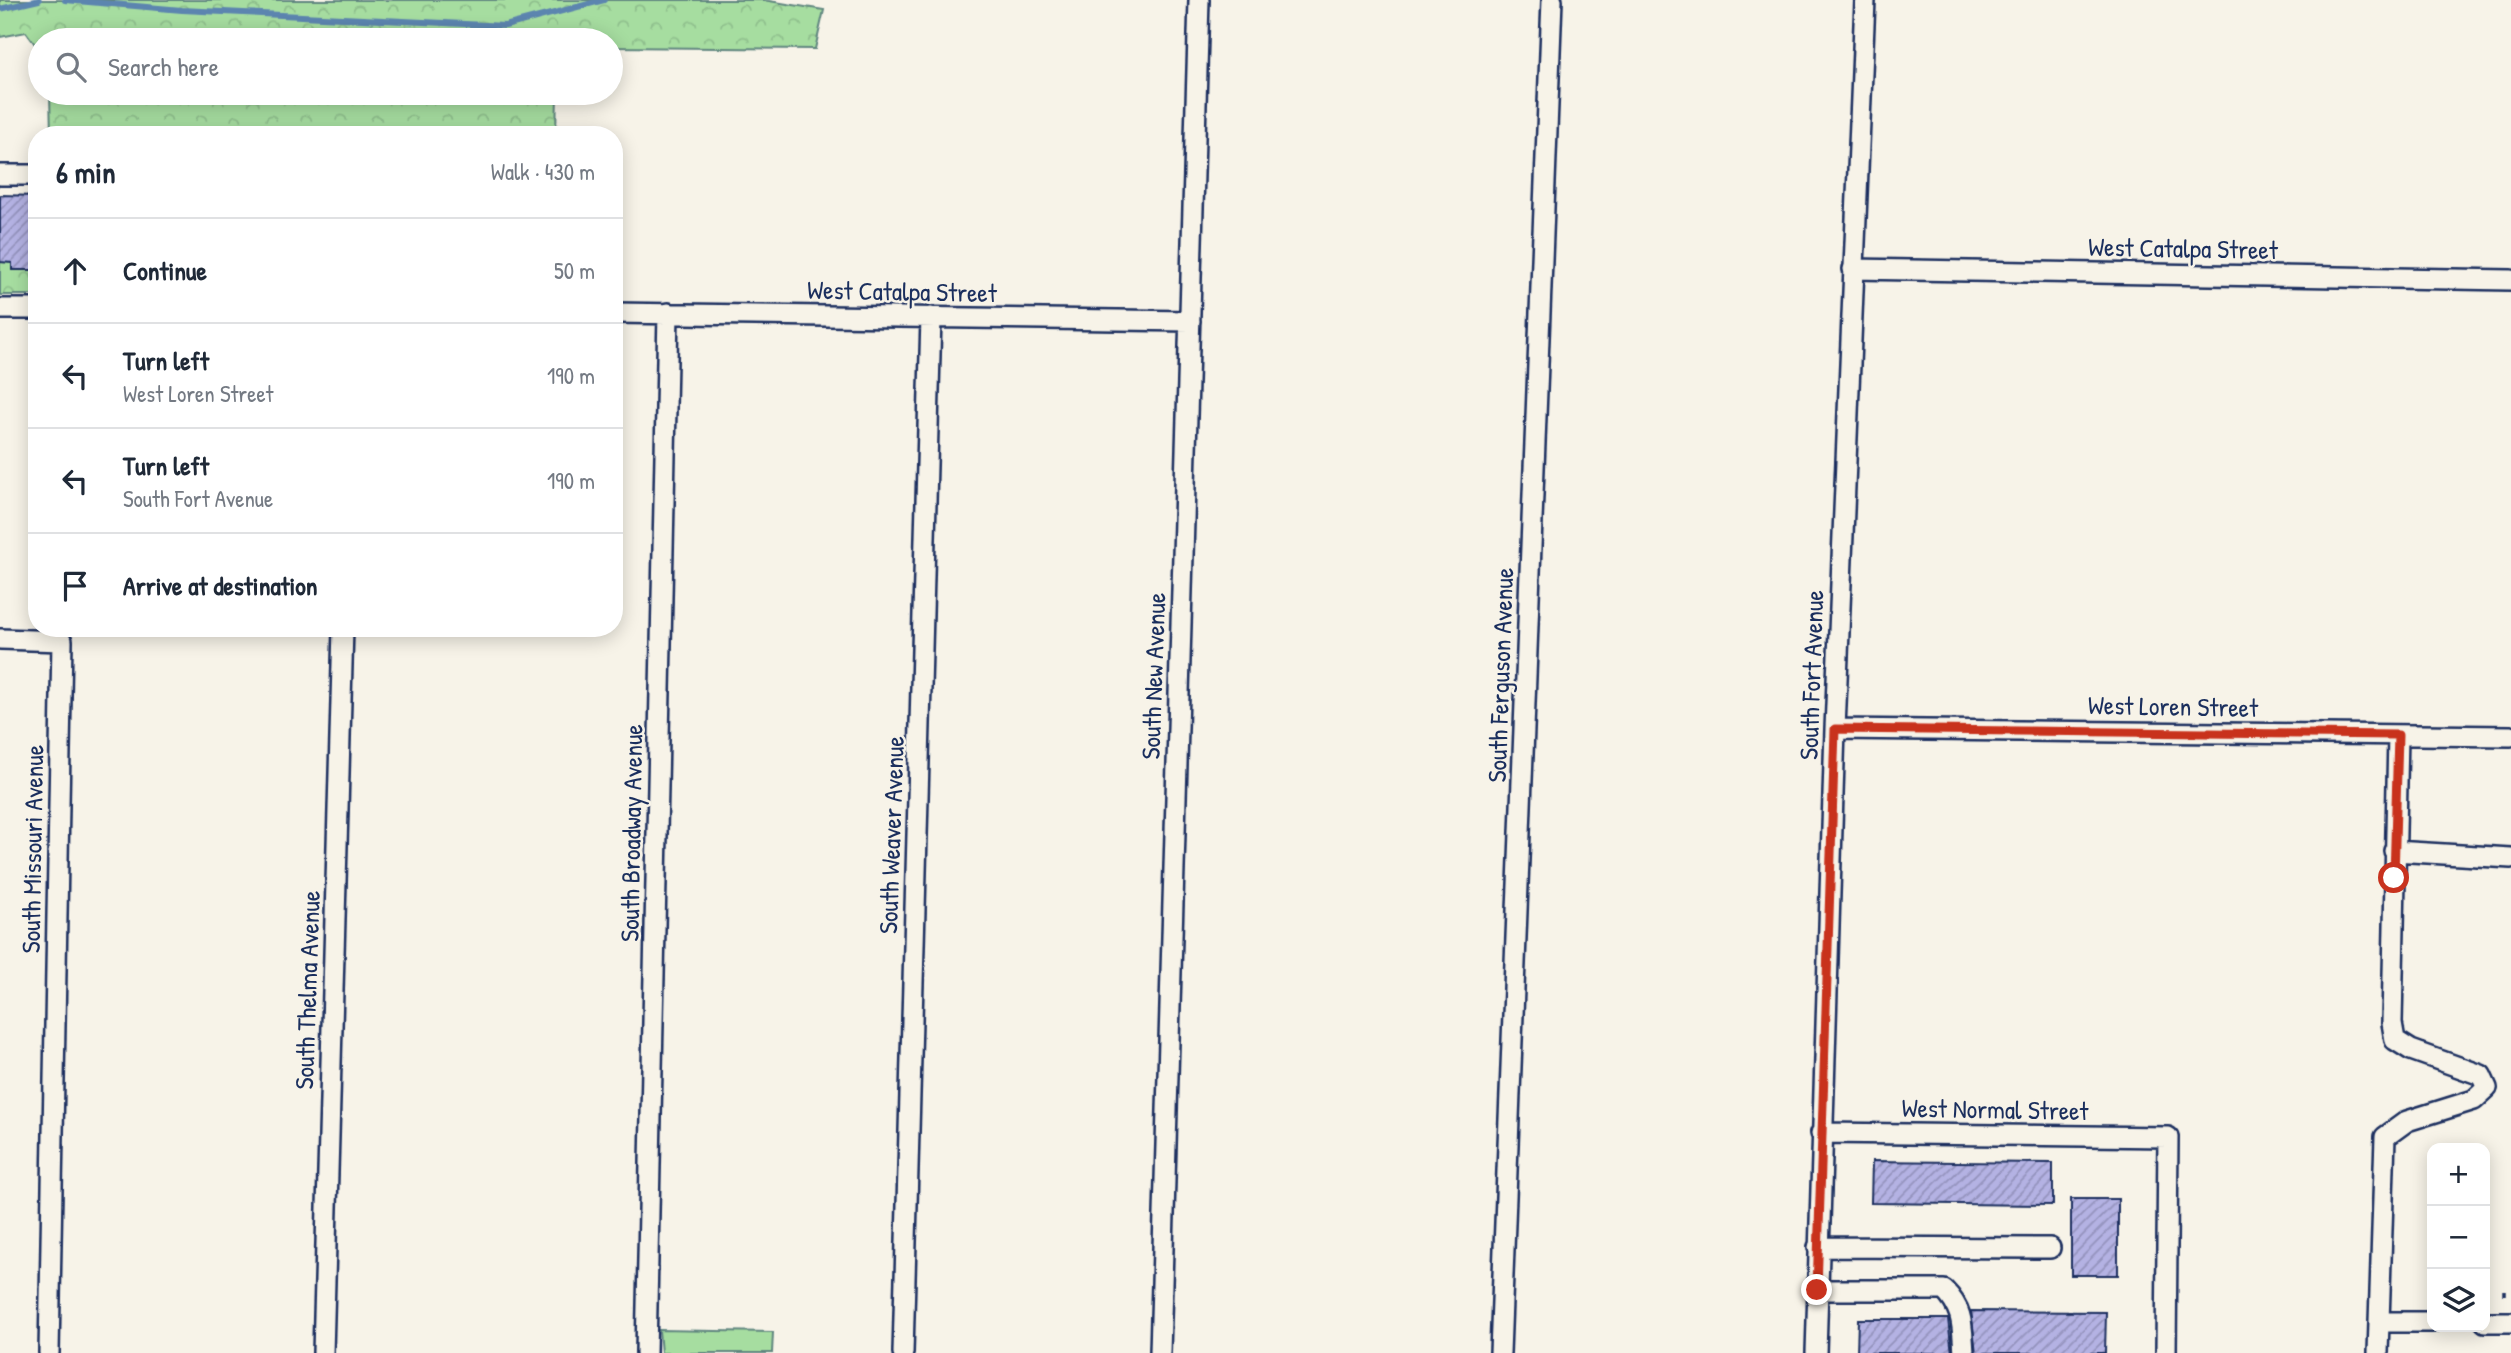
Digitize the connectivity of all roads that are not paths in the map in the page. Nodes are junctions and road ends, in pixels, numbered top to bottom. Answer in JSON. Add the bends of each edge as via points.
{"nodes":[{"id":1,"x":1199,"y":0,"type":"edge"},
{"id":2,"x":1552,"y":0,"type":"edge"},
{"id":3,"x":1865,"y":0,"type":"edge"},
{"id":4,"x":28,"y":174,"type":"edge"},
{"id":5,"x":0,"y":175,"type":"edge"},
{"id":6,"x":1853,"y":269,"type":"junction"},
{"id":7,"x":2511,"y":280,"type":"edge"},
{"id":8,"x":0,"y":309,"type":"edge"},
{"id":9,"x":28,"y":309,"type":"edge"},
{"id":10,"x":623,"y":313,"type":"edge"},
{"id":11,"x":668,"y":313,"type":"junction"},
{"id":12,"x":931,"y":317,"type":"junction"},
{"id":13,"x":1189,"y":321,"type":"junction"},
{"id":14,"x":343,"y":637,"type":"edge"},
{"id":15,"x":0,"y":639,"type":"edge"},
{"id":16,"x":1835,"y":729,"type":"junction"},
{"id":17,"x":2398,"y":735,"type":"junction"},
{"id":18,"x":2511,"y":736,"type":"edge"},
{"id":19,"x":2394,"y":851,"type":"junction"},
{"id":20,"x":2511,"y":858,"type":"edge"},
{"id":21,"x":1821,"y":1133,"type":"junction"},
{"id":22,"x":1818,"y":1247,"type":"junction"},
{"id":23,"x":2050,"y":1248,"type":"dead end"},
{"id":24,"x":1817,"y":1290,"type":"junction"},
{"id":25,"x":2379,"y":1322,"type":"junction"},
{"id":26,"x":2427,"y":1322,"type":"edge"},
{"id":27,"x":2490,"y":1322,"type":"edge"},
{"id":28,"x":2511,"y":1322,"type":"edge"},
{"id":29,"x":49,"y":1353,"type":"edge"},
{"id":30,"x":323,"y":1353,"type":"edge"},
{"id":31,"x":646,"y":1353,"type":"edge"},
{"id":32,"x":903,"y":1353,"type":"edge"},
{"id":33,"x":1160,"y":1353,"type":"edge"},
{"id":34,"x":1500,"y":1353,"type":"edge"},
{"id":35,"x":1816,"y":1353,"type":"edge"},
{"id":36,"x":1964,"y":1353,"type":"edge"},
{"id":37,"x":2166,"y":1353,"type":"edge"},
{"id":38,"x":2378,"y":1353,"type":"edge"}],
"edges":[{"from":1,"to":13,"type":"street","name":"South New Avenue"},
{"from":2,"to":34,"type":"street","name":"South Ferguson Avenue"},
{"from":3,"to":6,"type":"street","name":"South Fort Avenue"},
{"from":4,"to":5,"type":"street"},
{"from":6,"to":7,"type":"street","name":"West Catalpa Street"},
{"from":6,"to":16,"type":"street","name":"South Fort Avenue"},
{"from":8,"to":9,"type":"street"},
{"from":10,"to":11,"type":"street","name":"West Catalpa Street"},
{"from":11,"to":12,"type":"street","name":"West Catalpa Street"},
{"from":11,"to":31,"type":"street","name":"South Broadway Avenue"},
{"from":12,"to":13,"type":"street","name":"West Catalpa Street"},
{"from":12,"to":32,"type":"street","name":"South Weaver Avenue"},
{"from":13,"to":33,"type":"street","name":"South New Avenue"},
{"from":14,"to":30,"type":"street","name":"South Thelma Avenue"},
{"from":15,"to":29,"type":"street","name":"South Missouri Avenue","via":[[62,641]]},
{"from":16,"to":17,"type":"street","name":"West Loren Street"},
{"from":16,"to":21,"type":"street","name":"South Fort Avenue"},
{"from":17,"to":18,"type":"street","name":"West Loren Street"},
{"from":17,"to":19,"type":"street"},
{"from":19,"to":20,"type":"street"},
{"from":19,"to":25,"type":"street","via":[[2395,1040],[2411,1051],[2481,1075],[2487,1088],[2474,1100],[2407,1121],[2385,1137]]},
{"from":21,"to":22,"type":"street","name":"South Fort Avenue"},
{"from":21,"to":37,"type":"street","name":"West Normal Street","via":[[2168,1137]]},
{"from":22,"to":23,"type":"street"},
{"from":22,"to":24,"type":"street","name":"South Fort Avenue"},
{"from":24,"to":35,"type":"street","name":"South Fort Avenue"},
{"from":24,"to":36,"type":"street","via":[[1944,1290],[1961,1314]]},
{"from":25,"to":26,"type":"street"},
{"from":25,"to":38,"type":"street"},
{"from":27,"to":28,"type":"street"}]}
